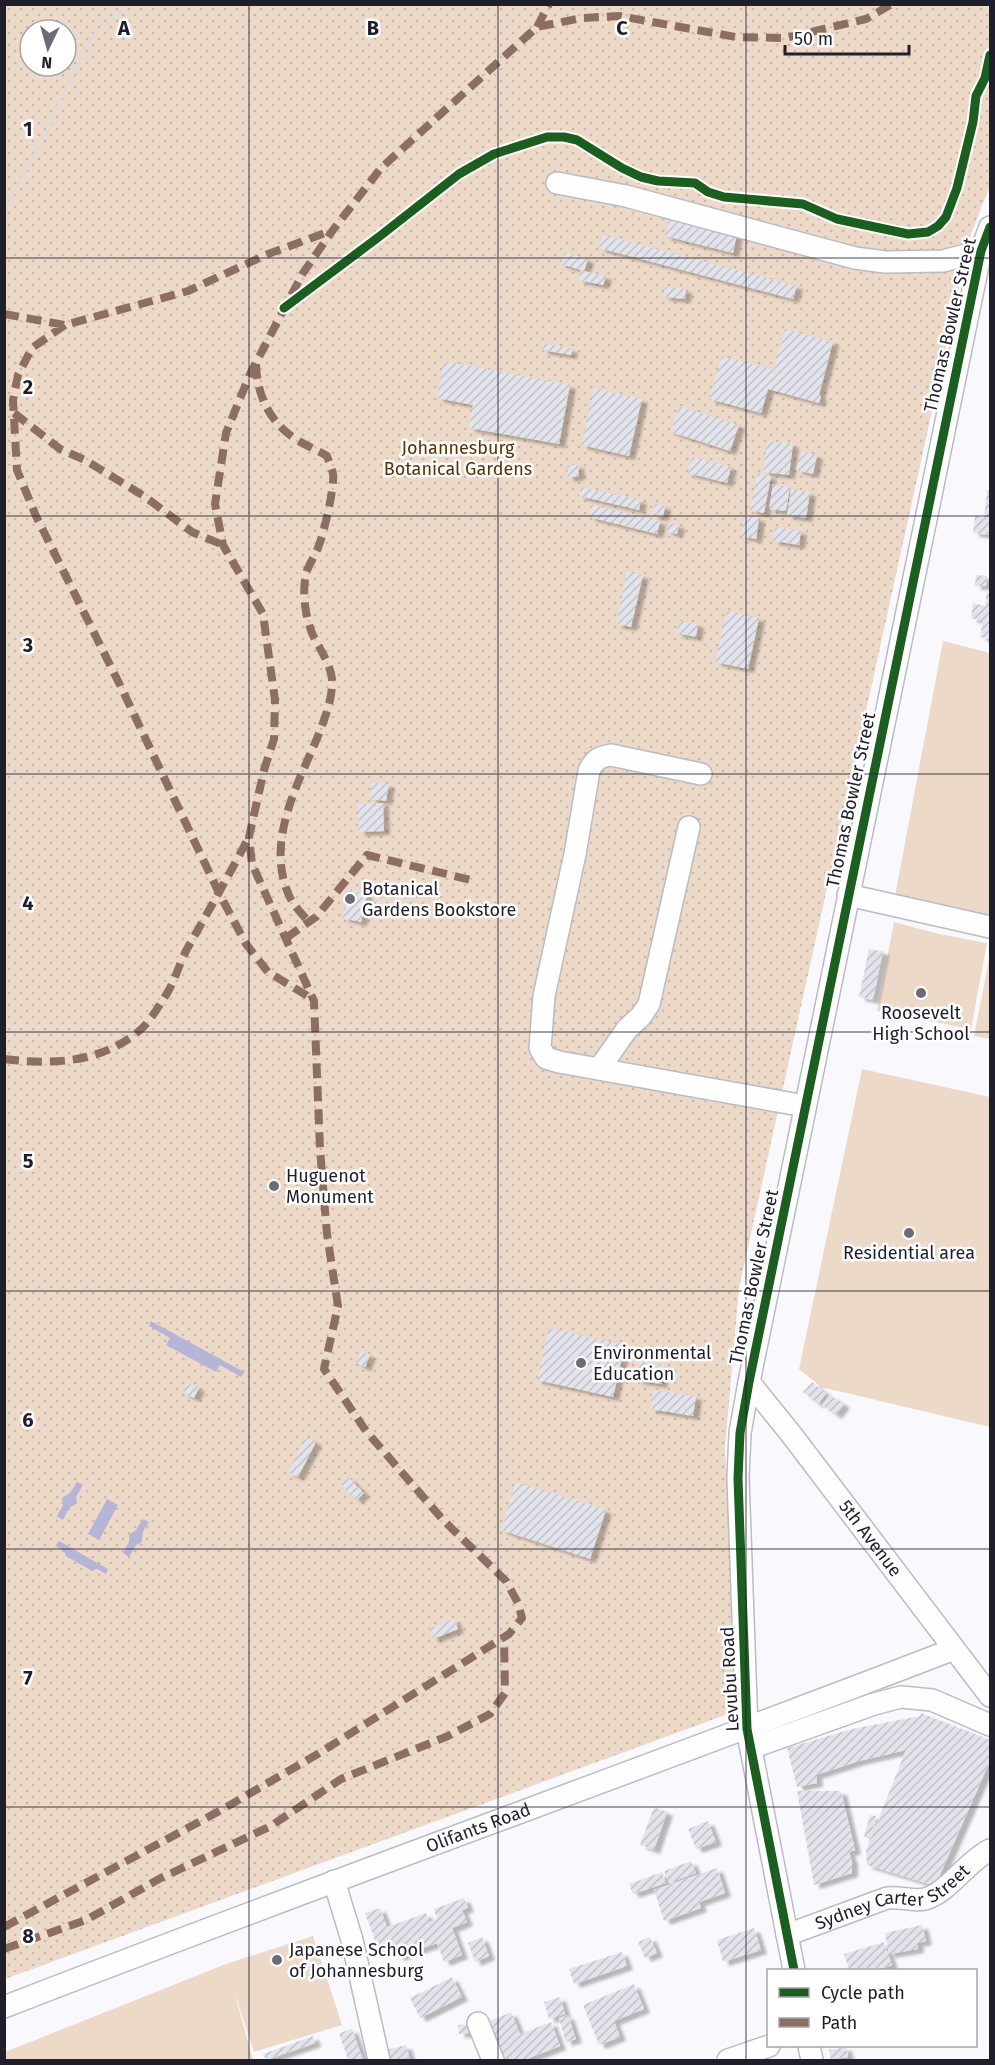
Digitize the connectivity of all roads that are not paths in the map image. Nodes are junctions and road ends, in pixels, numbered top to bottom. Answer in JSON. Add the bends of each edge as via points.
{"nodes":[{"id":1,"x":556,"y":183,"type":"dead end"},
{"id":2,"x":990,"y":227,"type":"edge"},
{"id":3,"x":979,"y":254,"type":"edge"},
{"id":4,"x":701,"y":774,"type":"dead end"},
{"id":5,"x":689,"y":827,"type":"dead end"},
{"id":6,"x":848,"y":895,"type":"junction"},
{"id":7,"x":990,"y":927,"type":"edge"},
{"id":8,"x":599,"y":1069,"type":"junction"},
{"id":9,"x":805,"y":1106,"type":"junction"},
{"id":10,"x":749,"y":1382,"type":"junction"},
{"id":11,"x":954,"y":1649,"type":"junction"},
{"id":12,"x":990,"y":1696,"type":"edge"},
{"id":13,"x":990,"y":1725,"type":"edge"},
{"id":14,"x":749,"y":1738,"type":"junction"},
{"id":15,"x":990,"y":1850,"type":"edge"},
{"id":16,"x":334,"y":1881,"type":"junction"},
{"id":17,"x":787,"y":1935,"type":"junction"},
{"id":18,"x":794,"y":1969,"type":"edge"},
{"id":19,"x":4,"y":2007,"type":"edge"},
{"id":20,"x":478,"y":2023,"type":"dead end"},
{"id":21,"x":767,"y":2047,"type":"edge"},
{"id":22,"x":379,"y":2061,"type":"edge"},
{"id":23,"x":493,"y":2061,"type":"edge"},
{"id":24,"x":728,"y":2061,"type":"edge"}],
"edges":[{"from":1,"to":3,"type":"street","via":[[626,196],[855,258],[943,261]]},
{"from":2,"to":3,"type":"street","name":"Thomas Bowler Street"},
{"from":3,"to":6,"type":"street","name":"Thomas Bowler Street"},
{"from":4,"to":8,"type":"street","via":[[611,755],[598,758],[590,771],[543,996],[540,1048],[546,1058]]},
{"from":5,"to":8,"type":"street","via":[[649,1004]]},
{"from":6,"to":7,"type":"street"},
{"from":6,"to":9,"type":"street","name":"Thomas Bowler Street"},
{"from":8,"to":9,"type":"street"},
{"from":9,"to":10,"type":"street","name":"Thomas Bowler Street"},
{"from":10,"to":11,"type":"street","name":"5th Avenue"},
{"from":10,"to":14,"type":"street","name":"Levubu Road","via":[[740,1433],[738,1478]]},
{"from":11,"to":12,"type":"street","name":"5th Avenue"},
{"from":11,"to":14,"type":"street","name":"Olifants Road"},
{"from":13,"to":14,"type":"street","via":[[932,1700],[902,1697]]},
{"from":14,"to":16,"type":"street","name":"Olifants Road"},
{"from":14,"to":17,"type":"street","name":"Levubu Road"},
{"from":15,"to":17,"type":"street","name":"Sydney Carter Street","via":[[933,1896],[922,1900],[887,1898]]},
{"from":16,"to":19,"type":"street","name":"Olifants Road"},
{"from":16,"to":22,"type":"street","via":[[352,1940]]},
{"from":17,"to":18,"type":"street","name":"Levubu Road"},
{"from":20,"to":23,"type":"street"},
{"from":21,"to":24,"type":"street"}]}
